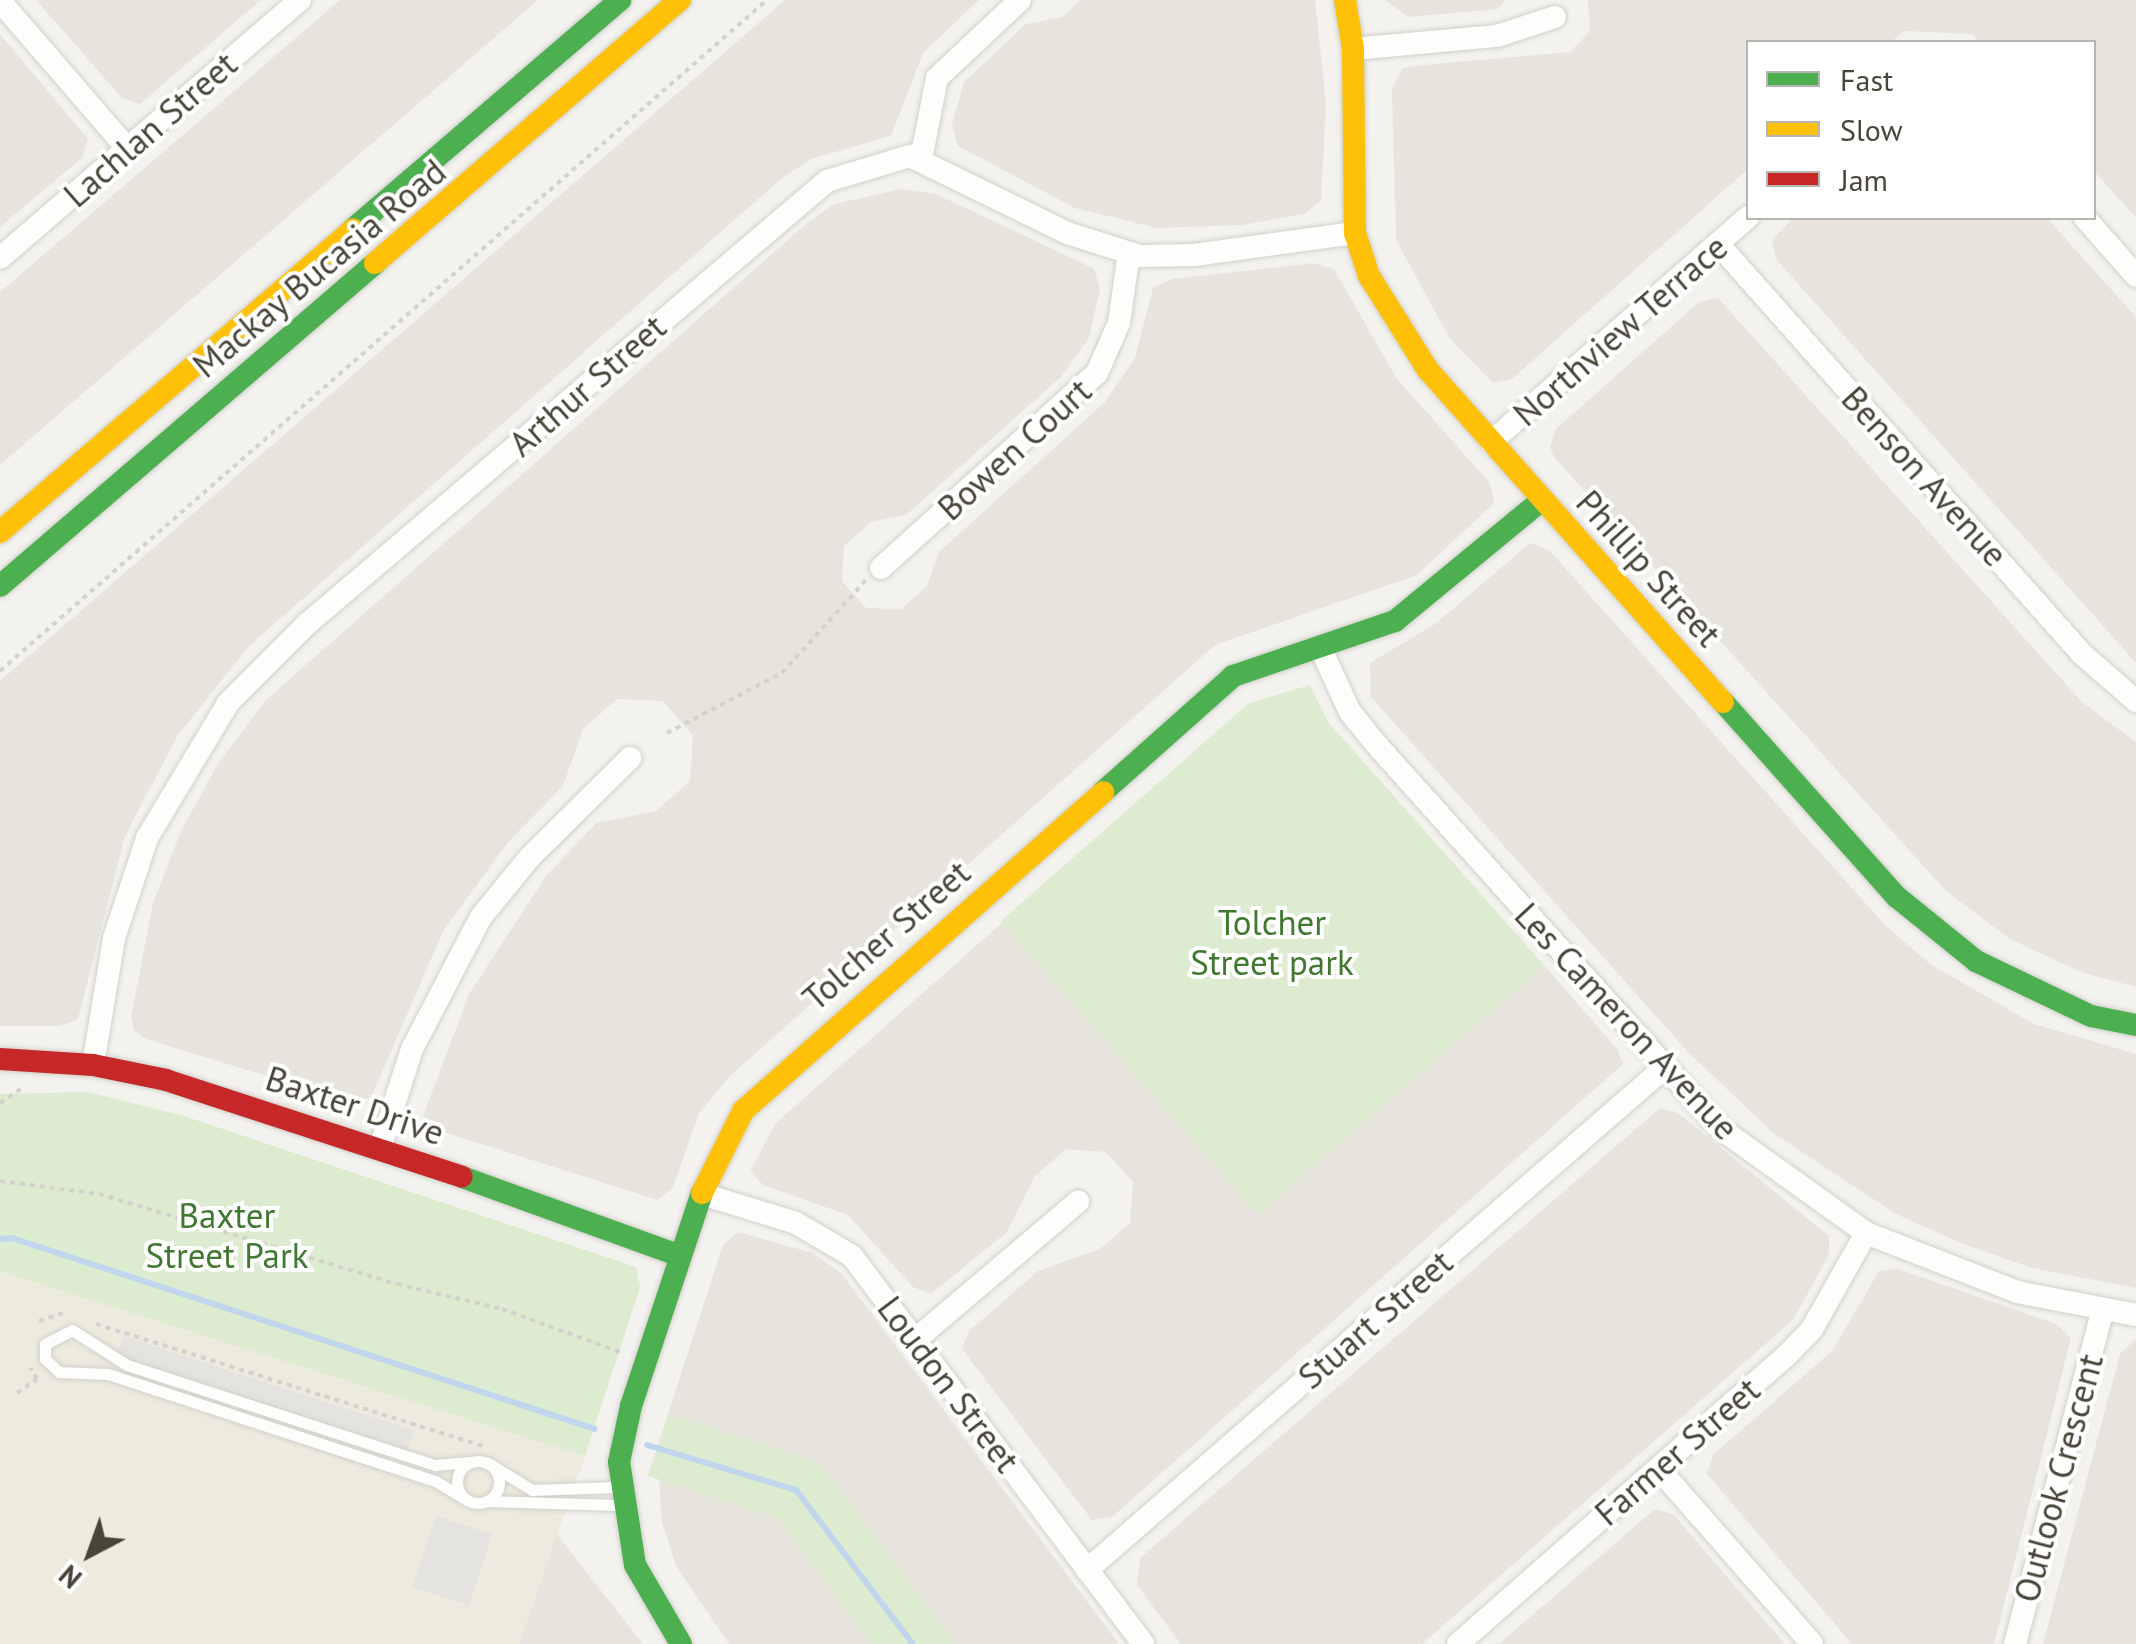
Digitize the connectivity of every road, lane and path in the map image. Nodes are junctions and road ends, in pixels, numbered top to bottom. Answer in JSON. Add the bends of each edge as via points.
{"nodes":[{"id":1,"x":300,"y":0,"type":"edge"},
{"id":2,"x":620,"y":0,"type":"edge"},
{"id":3,"x":680,"y":0,"type":"edge"},
{"id":4,"x":767,"y":0,"type":"edge"},
{"id":5,"x":1020,"y":0,"type":"edge"},
{"id":6,"x":1345,"y":0,"type":"edge"},
{"id":7,"x":0,"y":1,"type":"edge"},
{"id":8,"x":1555,"y":17,"type":"dead end"},
{"id":9,"x":1353,"y":50,"type":"junction"},
{"id":10,"x":127,"y":148,"type":"junction"},
{"id":11,"x":921,"y":159,"type":"junction"},
{"id":12,"x":1746,"y":219,"type":"edge"},
{"id":13,"x":2087,"y":220,"type":"edge"},
{"id":14,"x":1355,"y":233,"type":"junction"},
{"id":15,"x":1720,"y":245,"type":"junction"},
{"id":16,"x":1130,"y":253,"type":"junction"},
{"id":17,"x":0,"y":258,"type":"edge"},
{"id":18,"x":2136,"y":276,"type":"edge"},
{"id":19,"x":1491,"y":442,"type":"junction"},
{"id":20,"x":1542,"y":500,"type":"junction"},
{"id":21,"x":0,"y":532,"type":"edge"},
{"id":22,"x":881,"y":568,"type":"joint"},
{"id":23,"x":0,"y":586,"type":"edge"},
{"id":24,"x":1321,"y":649,"type":"junction"},
{"id":25,"x":0,"y":671,"type":"edge"},
{"id":26,"x":2136,"y":701,"type":"edge"},
{"id":27,"x":667,"y":732,"type":"dead end"},
{"id":28,"x":630,"y":758,"type":"dead end"},
{"id":29,"x":2136,"y":1025,"type":"edge"},
{"id":30,"x":0,"y":1059,"type":"edge"},
{"id":31,"x":93,"y":1065,"type":"junction"},
{"id":32,"x":1662,"y":1069,"type":"junction"},
{"id":33,"x":26,"y":1076,"type":"dead end"},
{"id":34,"x":0,"y":1103,"type":"edge"},
{"id":35,"x":380,"y":1148,"type":"junction"},
{"id":36,"x":0,"y":1181,"type":"edge"},
{"id":37,"x":702,"y":1194,"type":"junction"},
{"id":38,"x":1078,"y":1202,"type":"dead end"},
{"id":39,"x":1866,"y":1233,"type":"junction"},
{"id":40,"x":680,"y":1256,"type":"junction"},
{"id":41,"x":2102,"y":1312,"type":"junction"},
{"id":42,"x":75,"y":1313,"type":"dead end"},
{"id":43,"x":2136,"y":1315,"type":"edge"},
{"id":44,"x":88,"y":1318,"type":"dead end"},
{"id":45,"x":39,"y":1321,"type":"dead end"},
{"id":46,"x":916,"y":1340,"type":"junction"},
{"id":47,"x":624,"y":1354,"type":"dead end"},
{"id":48,"x":26,"y":1358,"type":"dead end"},
{"id":49,"x":16,"y":1393,"type":"dead end"},
{"id":50,"x":498,"y":1452,"type":"dead end"},
{"id":51,"x":470,"y":1462,"type":"junction"},
{"id":52,"x":488,"y":1463,"type":"junction"},
{"id":53,"x":1658,"y":1468,"type":"junction"},
{"id":54,"x":620,"y":1496,"type":"junction"},
{"id":55,"x":467,"y":1500,"type":"junction"},
{"id":56,"x":486,"y":1501,"type":"junction"},
{"id":57,"x":1087,"y":1570,"type":"junction"},
{"id":58,"x":681,"y":1644,"type":"edge"},
{"id":59,"x":1143,"y":1644,"type":"edge"},
{"id":60,"x":1458,"y":1644,"type":"edge"},
{"id":61,"x":1812,"y":1644,"type":"edge"},
{"id":62,"x":2016,"y":1644,"type":"edge"}],
"edges":[{"from":1,"to":10,"type":"street","name":"Lachlan Street"},
{"from":2,"to":21,"type":"street","name":"Mackay Bucasia Road"},
{"from":3,"to":23,"type":"street","name":"Mackay Bucasia Road"},
{"from":4,"to":25,"type":"path"},
{"from":5,"to":11,"type":"street","via":[[937,78]]},
{"from":6,"to":9,"type":"street","name":"Phillip Street"},
{"from":7,"to":10,"type":"street"},
{"from":8,"to":9,"type":"street","via":[[1498,36]]},
{"from":9,"to":14,"type":"street","name":"Phillip Street"},
{"from":10,"to":17,"type":"street","name":"Lachlan Street"},
{"from":11,"to":16,"type":"street","via":[[1067,232]]},
{"from":11,"to":31,"type":"street","name":"Arthur Street","via":[[859,166],[789,207],[264,662],[196,749],[147,838],[114,938]]},
{"from":12,"to":15,"type":"street","name":"Northview Terrace"},
{"from":13,"to":18,"type":"street"},
{"from":14,"to":16,"type":"street","via":[[1194,255]]},
{"from":14,"to":19,"type":"street","name":"Phillip Street","via":[[1368,276],[1397,327]]},
{"from":15,"to":19,"type":"street","name":"Northview Terrace"},
{"from":15,"to":26,"type":"street","name":"Benson Avenue","via":[[2082,654]]},
{"from":16,"to":22,"type":"street","name":"Bowen Court","via":[[1119,323],[1097,374]]},
{"from":19,"to":20,"type":"street","name":"Phillip Street"},
{"from":20,"to":24,"type":"street","name":"Tolcher Street","via":[[1419,607]]},
{"from":20,"to":29,"type":"street","name":"Phillip Street","via":[[1897,897],[1936,932],[2028,990],[2091,1016]]},
{"from":22,"to":27,"type":"path","via":[[782,672]]},
{"from":24,"to":32,"type":"street","name":"Les Cameron Avenue","via":[[1350,712],[1375,743]]},
{"from":24,"to":37,"type":"street","name":"Tolcher Street","via":[[1233,676],[762,1092],[732,1128]]},
{"from":28,"to":35,"type":"street","via":[[530,857],[481,917],[412,1049]]},
{"from":30,"to":31,"type":"street","name":"Baxter Drive"},
{"from":31,"to":35,"type":"street","name":"Baxter Drive","via":[[166,1080]]},
{"from":32,"to":39,"type":"street","name":"Les Cameron Avenue","via":[[1721,1129]]},
{"from":32,"to":57,"type":"street","name":"Stuart Street"},
{"from":33,"to":34,"type":"path","via":[[22,1090]]},
{"from":35,"to":40,"type":"street","name":"Baxter Drive"},
{"from":36,"to":47,"type":"path","via":[[99,1194],[397,1284],[502,1308]]},
{"from":37,"to":40,"type":"street","name":"Tolcher Street"},
{"from":37,"to":46,"type":"street","name":"Loudon Street","via":[[834,1240]]},
{"from":38,"to":46,"type":"street"},
{"from":39,"to":41,"type":"street","name":"Les Cameron Avenue","via":[[2017,1292]]},
{"from":39,"to":53,"type":"street","name":"Farmer Street","via":[[1812,1329]]},
{"from":40,"to":54,"type":"street","name":"Tolcher Street","via":[[631,1406]]},
{"from":41,"to":43,"type":"street","name":"Les Cameron Avenue"},
{"from":41,"to":62,"type":"street","name":"Outlook Crescent"},
{"from":42,"to":45,"type":"path"},
{"from":44,"to":50,"type":"path"},
{"from":46,"to":57,"type":"street","name":"Loudon Street"},
{"from":48,"to":49,"type":"path","via":[[37,1379]]},
{"from":51,"to":52,"type":"lane"},
{"from":51,"to":55,"type":"lane","via":[[457,1480]]},
{"from":51,"to":55,"type":"lane","via":[[434,1466],[127,1365],[72,1330],[56,1333],[44,1347],[47,1362],[60,1372],[107,1374],[435,1481]]},
{"from":52,"to":54,"type":"lane","via":[[532,1490]]},
{"from":52,"to":56,"type":"lane","via":[[498,1483]]},
{"from":53,"to":60,"type":"street","name":"Farmer Street"},
{"from":53,"to":61,"type":"street"},
{"from":54,"to":56,"type":"lane"},
{"from":54,"to":58,"type":"street","name":"Tolcher Street","via":[[635,1566]]},
{"from":55,"to":56,"type":"lane"},
{"from":57,"to":59,"type":"street","name":"Loudon Street"}]}
